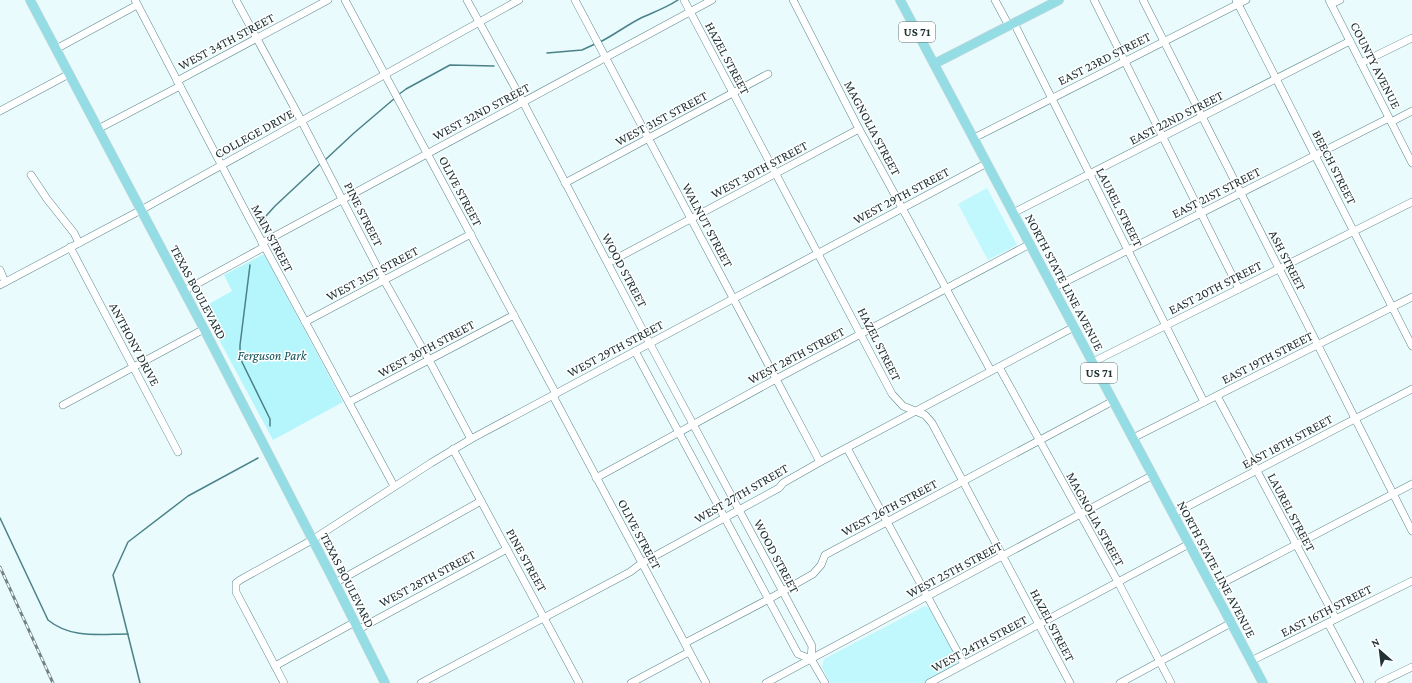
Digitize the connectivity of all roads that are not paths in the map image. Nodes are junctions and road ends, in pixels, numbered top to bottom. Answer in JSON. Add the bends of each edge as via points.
{"nodes":[{"id":1,"x":30,"y":0,"type":"edge"},
{"id":2,"x":236,"y":0,"type":"edge"},
{"id":3,"x":328,"y":0,"type":"edge"},
{"id":4,"x":345,"y":0,"type":"edge"},
{"id":5,"x":467,"y":0,"type":"edge"},
{"id":6,"x":519,"y":0,"type":"edge"},
{"id":7,"x":575,"y":0,"type":"edge"},
{"id":8,"x":684,"y":0,"type":"edge"},
{"id":9,"x":712,"y":0,"type":"edge"},
{"id":10,"x":792,"y":0,"type":"edge"},
{"id":11,"x":900,"y":0,"type":"edge"},
{"id":12,"x":995,"y":0,"type":"edge"},
{"id":13,"x":1059,"y":0,"type":"edge"},
{"id":14,"x":1094,"y":0,"type":"edge"},
{"id":15,"x":1143,"y":0,"type":"edge"},
{"id":16,"x":1246,"y":0,"type":"edge"},
{"id":17,"x":1340,"y":0,"type":"edge"},
{"id":18,"x":136,"y":2,"type":"edge"},
{"id":19,"x":1237,"y":2,"type":"edge"},
{"id":20,"x":1330,"y":2,"type":"edge"},
{"id":21,"x":690,"y":12,"type":"junction"},
{"id":22,"x":478,"y":22,"type":"junction"},
{"id":23,"x":1011,"y":24,"type":"junction"},
{"id":24,"x":257,"y":38,"type":"junction"},
{"id":25,"x":1412,"y":38,"type":"edge"},
{"id":26,"x":1164,"y":42,"type":"junction"},
{"id":27,"x":1350,"y":42,"type":"junction"},
{"id":28,"x":56,"y":49,"type":"junction"},
{"id":29,"x":605,"y":58,"type":"junction"},
{"id":30,"x":1125,"y":61,"type":"junction"},
{"id":31,"x":1361,"y":63,"type":"junction"},
{"id":32,"x":934,"y":64,"type":"junction"},
{"id":33,"x":385,"y":73,"type":"junction"},
{"id":34,"x":69,"y":74,"type":"junction"},
{"id":35,"x":768,"y":74,"type":"dead end"},
{"id":36,"x":1276,"y":79,"type":"junction"},
{"id":37,"x":178,"y":83,"type":"junction"},
{"id":38,"x":733,"y":92,"type":"junction"},
{"id":39,"x":1052,"y":98,"type":"junction"},
{"id":40,"x":523,"y":102,"type":"junction"},
{"id":41,"x":0,"y":111,"type":"edge"},
{"id":42,"x":1412,"y":111,"type":"edge"},
{"id":43,"x":1202,"y":117,"type":"junction"},
{"id":44,"x":301,"y":120,"type":"junction"},
{"id":45,"x":1390,"y":120,"type":"junction"},
{"id":46,"x":98,"y":129,"type":"junction"},
{"id":47,"x":859,"y":129,"type":"junction"},
{"id":48,"x":1163,"y":137,"type":"junction"},
{"id":49,"x":974,"y":138,"type":"junction"},
{"id":50,"x":648,"y":139,"type":"junction"},
{"id":51,"x":428,"y":154,"type":"junction"},
{"id":52,"x":1315,"y":155,"type":"junction"},
{"id":53,"x":1411,"y":160,"type":"edge"},
{"id":54,"x":987,"y":163,"type":"junction"},
{"id":55,"x":220,"y":165,"type":"junction"},
{"id":56,"x":776,"y":174,"type":"junction"},
{"id":57,"x":1090,"y":174,"type":"junction"},
{"id":58,"x":31,"y":175,"type":"dead end"},
{"id":59,"x":565,"y":183,"type":"junction"},
{"id":60,"x":1241,"y":193,"type":"junction"},
{"id":61,"x":343,"y":200,"type":"junction"},
{"id":62,"x":1412,"y":202,"type":"edge"},
{"id":63,"x":902,"y":208,"type":"junction"},
{"id":64,"x":141,"y":210,"type":"junction"},
{"id":65,"x":1014,"y":213,"type":"junction"},
{"id":66,"x":1201,"y":213,"type":"junction"},
{"id":67,"x":691,"y":219,"type":"junction"},
{"id":68,"x":1354,"y":231,"type":"junction"},
{"id":69,"x":471,"y":234,"type":"junction"},
{"id":70,"x":79,"y":242,"type":"junction"},
{"id":71,"x":1030,"y":244,"type":"junction"},
{"id":72,"x":263,"y":245,"type":"junction"},
{"id":73,"x":70,"y":247,"type":"junction"},
{"id":74,"x":1128,"y":250,"type":"junction"},
{"id":75,"x":819,"y":253,"type":"junction"},
{"id":76,"x":608,"y":263,"type":"junction"},
{"id":77,"x":1279,"y":268,"type":"junction"},
{"id":78,"x":0,"y":270,"type":"edge"},
{"id":79,"x":384,"y":280,"type":"junction"},
{"id":80,"x":3,"y":283,"type":"edge"},
{"id":81,"x":946,"y":288,"type":"junction"},
{"id":82,"x":1053,"y":288,"type":"junction"},
{"id":83,"x":1239,"y":289,"type":"junction"},
{"id":84,"x":184,"y":291,"type":"junction"},
{"id":85,"x":1412,"y":297,"type":"edge"},
{"id":86,"x":733,"y":299,"type":"junction"},
{"id":87,"x":1392,"y":307,"type":"junction"},
{"id":88,"x":514,"y":315,"type":"junction"},
{"id":89,"x":305,"y":322,"type":"junction"},
{"id":90,"x":1166,"y":326,"type":"junction"},
{"id":91,"x":1074,"y":327,"type":"junction"},
{"id":92,"x":204,"y":329,"type":"junction"},
{"id":93,"x":861,"y":334,"type":"junction"},
{"id":94,"x":650,"y":344,"type":"junction"},
{"id":95,"x":1318,"y":345,"type":"junction"},
{"id":96,"x":1412,"y":346,"type":"edge"},
{"id":97,"x":635,"y":351,"type":"junction"},
{"id":98,"x":429,"y":360,"type":"junction"},
{"id":99,"x":1093,"y":362,"type":"junction"},
{"id":100,"x":999,"y":366,"type":"junction"},
{"id":101,"x":134,"y":367,"type":"junction"},
{"id":102,"x":991,"y":371,"type":"junction"},
{"id":103,"x":776,"y":379,"type":"junction"},
{"id":104,"x":1412,"y":389,"type":"edge"},
{"id":105,"x":554,"y":395,"type":"junction"},
{"id":106,"x":1217,"y":396,"type":"junction"},
{"id":107,"x":1113,"y":401,"type":"junction"},
{"id":108,"x":349,"y":402,"type":"junction"},
{"id":109,"x":1204,"y":402,"type":"junction"},
{"id":110,"x":62,"y":405,"type":"dead end"},
{"id":111,"x":916,"y":412,"type":"junction"},
{"id":112,"x":1355,"y":418,"type":"junction"},
{"id":113,"x":693,"y":425,"type":"junction"},
{"id":114,"x":680,"y":432,"type":"junction"},
{"id":115,"x":1133,"y":438,"type":"junction"},
{"id":116,"x":471,"y":439,"type":"junction"},
{"id":117,"x":1040,"y":440,"type":"junction"},
{"id":118,"x":848,"y":448,"type":"junction"},
{"id":119,"x":453,"y":449,"type":"junction"},
{"id":120,"x":178,"y":452,"type":"dead end"},
{"id":121,"x":820,"y":462,"type":"junction"},
{"id":122,"x":1257,"y":471,"type":"junction"},
{"id":123,"x":1152,"y":475,"type":"junction"},
{"id":124,"x":596,"y":478,"type":"junction"},
{"id":125,"x":962,"y":482,"type":"junction"},
{"id":126,"x":1412,"y":484,"type":"edge"},
{"id":127,"x":394,"y":486,"type":"junction"},
{"id":128,"x":1393,"y":494,"type":"junction"},
{"id":129,"x":480,"y":501,"type":"junction"},
{"id":130,"x":738,"y":510,"type":"junction"},
{"id":131,"x":1080,"y":514,"type":"junction"},
{"id":132,"x":1174,"y":514,"type":"junction"},
{"id":133,"x":724,"y":517,"type":"junction"},
{"id":134,"x":887,"y":522,"type":"junction"},
{"id":135,"x":1412,"y":531,"type":"edge"},
{"id":136,"x":312,"y":540,"type":"junction"},
{"id":137,"x":1189,"y":544,"type":"junction"},
{"id":138,"x":1296,"y":545,"type":"junction"},
{"id":139,"x":507,"y":549,"type":"junction"},
{"id":140,"x":1002,"y":556,"type":"junction"},
{"id":141,"x":642,"y":563,"type":"junction"},
{"id":142,"x":1412,"y":581,"type":"edge"},
{"id":143,"x":1118,"y":582,"type":"junction"},
{"id":144,"x":335,"y":583,"type":"junction"},
{"id":145,"x":1213,"y":588,"type":"junction"},
{"id":146,"x":782,"y":592,"type":"junction"},
{"id":147,"x":928,"y":597,"type":"junction"},
{"id":148,"x":769,"y":599,"type":"junction"},
{"id":149,"x":544,"y":617,"type":"junction"},
{"id":150,"x":1336,"y":619,"type":"junction"},
{"id":151,"x":1231,"y":623,"type":"junction"},
{"id":152,"x":1328,"y":623,"type":"junction"},
{"id":153,"x":1039,"y":624,"type":"junction"},
{"id":154,"x":357,"y":626,"type":"junction"},
{"id":155,"x":685,"y":643,"type":"junction"},
{"id":156,"x":689,"y":652,"type":"junction"},
{"id":157,"x":811,"y":659,"type":"junction"},
{"id":158,"x":1251,"y":661,"type":"junction"},
{"id":159,"x":1160,"y":662,"type":"junction"},
{"id":160,"x":964,"y":664,"type":"junction"},
{"id":161,"x":275,"y":666,"type":"junction"},
{"id":162,"x":1412,"y":667,"type":"edge"},
{"id":163,"x":434,"y":676,"type":"junction"},
{"id":164,"x":943,"y":676,"type":"junction"},
{"id":165,"x":284,"y":683,"type":"edge"},
{"id":166,"x":385,"y":683,"type":"edge"},
{"id":167,"x":421,"y":683,"type":"edge"},
{"id":168,"x":438,"y":683,"type":"edge"},
{"id":169,"x":579,"y":683,"type":"edge"},
{"id":170,"x":631,"y":683,"type":"edge"},
{"id":171,"x":706,"y":683,"type":"edge"},
{"id":172,"x":766,"y":683,"type":"edge"},
{"id":173,"x":824,"y":683,"type":"edge"},
{"id":174,"x":929,"y":683,"type":"edge"},
{"id":175,"x":947,"y":683,"type":"edge"},
{"id":176,"x":1070,"y":683,"type":"edge"},
{"id":177,"x":1120,"y":683,"type":"edge"},
{"id":178,"x":1171,"y":683,"type":"edge"},
{"id":179,"x":1263,"y":683,"type":"edge"},
{"id":180,"x":1360,"y":683,"type":"edge"},
{"id":181,"x":1379,"y":683,"type":"edge"}],
"edges":[{"from":1,"to":28,"type":"main road","name":"TEXAS BOULEVARD"},
{"from":2,"to":24,"type":"street","name":"PINE STREET"},
{"from":3,"to":24,"type":"street","name":"WEST 34TH STREET"},
{"from":4,"to":33,"type":"street","name":"OLIVE STREET"},
{"from":5,"to":22,"type":"street","name":"WOOD STREET"},
{"from":6,"to":22,"type":"street","name":"COLLEGE DRIVE"},
{"from":7,"to":29,"type":"street","name":"WALNUT STREET"},
{"from":8,"to":21,"type":"street","name":"HAZEL STREET"},
{"from":9,"to":21,"type":"street","name":"WEST 32ND STREET"},
{"from":10,"to":47,"type":"street","name":"MAGNOLIA STREET"},
{"from":11,"to":32,"type":"main road","name":"NORTH STATE LINE AVENUE","number":"US 71"},
{"from":12,"to":23,"type":"street","name":"LAUREL STREET"},
{"from":13,"to":23,"type":"main road"},
{"from":14,"to":30,"type":"street"},
{"from":15,"to":26,"type":"street","name":"ASH STREET"},
{"from":16,"to":19,"type":"street","name":"EAST 23RD STREET"},
{"from":17,"to":20,"type":"street"},
{"from":18,"to":28,"type":"street"},
{"from":18,"to":37,"type":"street","name":"MAIN STREET"},
{"from":19,"to":26,"type":"street","name":"EAST 23RD STREET"},
{"from":19,"to":36,"type":"street","name":"BEECH STREET"},
{"from":20,"to":27,"type":"street","name":"COUNTY AVENUE"},
{"from":21,"to":29,"type":"street","name":"WEST 32ND STREET"},
{"from":21,"to":38,"type":"street","name":"HAZEL STREET"},
{"from":22,"to":33,"type":"street","name":"COLLEGE DRIVE"},
{"from":22,"to":40,"type":"street","name":"WOOD STREET"},
{"from":23,"to":32,"type":"main road"},
{"from":23,"to":39,"type":"street","name":"LAUREL STREET"},
{"from":24,"to":37,"type":"street","name":"WEST 34TH STREET"},
{"from":24,"to":44,"type":"street","name":"PINE STREET"},
{"from":25,"to":31,"type":"street"},
{"from":26,"to":30,"type":"street","name":"EAST 23RD STREET"},
{"from":26,"to":43,"type":"street","name":"ASH STREET"},
{"from":27,"to":31,"type":"street","name":"COUNTY AVENUE"},
{"from":27,"to":36,"type":"street","name":"EAST 22ND STREET"},
{"from":28,"to":34,"type":"main road","name":"TEXAS BOULEVARD"},
{"from":29,"to":40,"type":"street","name":"WEST 32ND STREET"},
{"from":29,"to":50,"type":"street","name":"WALNUT STREET"},
{"from":30,"to":39,"type":"street","name":"EAST 23RD STREET"},
{"from":30,"to":48,"type":"street"},
{"from":31,"to":45,"type":"street","name":"COUNTY AVENUE"},
{"from":32,"to":49,"type":"main road","name":"NORTH STATE LINE AVENUE","number":"US 71"},
{"from":33,"to":44,"type":"street","name":"COLLEGE DRIVE"},
{"from":33,"to":51,"type":"street","name":"OLIVE STREET"},
{"from":34,"to":41,"type":"street"},
{"from":34,"to":46,"type":"main road","name":"TEXAS BOULEVARD"},
{"from":35,"to":38,"type":"street","name":"WEST 31ST STREET"},
{"from":36,"to":43,"type":"street","name":"EAST 22ND STREET"},
{"from":36,"to":52,"type":"street","name":"BEECH STREET"},
{"from":37,"to":46,"type":"street","name":"WEST 34TH STREET"},
{"from":37,"to":55,"type":"street","name":"MAIN STREET"},
{"from":38,"to":50,"type":"street","name":"WEST 31ST STREET"},
{"from":38,"to":56,"type":"street","name":"HAZEL STREET"},
{"from":39,"to":49,"type":"street","name":"EAST 23RD STREET"},
{"from":39,"to":57,"type":"street","name":"LAUREL STREET"},
{"from":40,"to":51,"type":"street","name":"WEST 32ND STREET"},
{"from":40,"to":59,"type":"street","name":"WOOD STREET"},
{"from":42,"to":45,"type":"street","name":"EAST 21ST STREET"},
{"from":43,"to":48,"type":"street","name":"EAST 22ND STREET"},
{"from":43,"to":60,"type":"street","name":"ASH STREET"},
{"from":44,"to":55,"type":"street","name":"COLLEGE DRIVE"},
{"from":44,"to":61,"type":"street","name":"PINE STREET"},
{"from":45,"to":52,"type":"street","name":"EAST 21ST STREET"},
{"from":45,"to":53,"type":"street","name":"COUNTY AVENUE"},
{"from":46,"to":64,"type":"main road","name":"TEXAS BOULEVARD"},
{"from":47,"to":56,"type":"street","name":"WEST 30TH STREET"},
{"from":47,"to":63,"type":"street","name":"MAGNOLIA STREET"},
{"from":48,"to":57,"type":"street","name":"EAST 22ND STREET"},
{"from":48,"to":66,"type":"street"},
{"from":49,"to":54,"type":"main road","name":"NORTH STATE LINE AVENUE","number":"US 71"},
{"from":50,"to":59,"type":"street","name":"WEST 31ST STREET"},
{"from":50,"to":67,"type":"street","name":"WALNUT STREET"},
{"from":51,"to":61,"type":"street","name":"WEST 32ND STREET"},
{"from":51,"to":69,"type":"street","name":"OLIVE STREET"},
{"from":52,"to":60,"type":"street","name":"EAST 21ST STREET"},
{"from":52,"to":68,"type":"street","name":"BEECH STREET"},
{"from":54,"to":63,"type":"street","name":"WEST 29TH STREET"},
{"from":54,"to":65,"type":"main road","name":"NORTH STATE LINE AVENUE","number":"US 71"},
{"from":55,"to":64,"type":"street","name":"COLLEGE DRIVE"},
{"from":55,"to":72,"type":"street","name":"MAIN STREET"},
{"from":56,"to":67,"type":"street","name":"WEST 30TH STREET"},
{"from":56,"to":75,"type":"street","name":"HAZEL STREET"},
{"from":57,"to":65,"type":"street","name":"EAST 22ND STREET"},
{"from":57,"to":74,"type":"street","name":"LAUREL STREET"},
{"from":58,"to":70,"type":"street"},
{"from":59,"to":76,"type":"street","name":"WOOD STREET"},
{"from":60,"to":66,"type":"street","name":"EAST 21ST STREET"},
{"from":60,"to":77,"type":"street","name":"ASH STREET"},
{"from":61,"to":72,"type":"street","name":"WEST 32ND STREET"},
{"from":61,"to":79,"type":"street","name":"PINE STREET"},
{"from":62,"to":68,"type":"street","name":"EAST 20TH STREET"},
{"from":63,"to":75,"type":"street","name":"WEST 29TH STREET"},
{"from":63,"to":81,"type":"street","name":"MAGNOLIA STREET"},
{"from":64,"to":70,"type":"street","name":"COLLEGE DRIVE"},
{"from":64,"to":84,"type":"main road","name":"TEXAS BOULEVARD"},
{"from":65,"to":71,"type":"main road","name":"NORTH STATE LINE AVENUE","number":"US 71"},
{"from":66,"to":74,"type":"street","name":"EAST 21ST STREET"},
{"from":66,"to":83,"type":"street"},
{"from":67,"to":76,"type":"street","name":"WEST 30TH STREET"},
{"from":67,"to":86,"type":"street","name":"WALNUT STREET"},
{"from":68,"to":77,"type":"street","name":"EAST 20TH STREET"},
{"from":68,"to":87,"type":"street","name":"BEECH STREET"},
{"from":69,"to":79,"type":"street","name":"WEST 31ST STREET"},
{"from":69,"to":88,"type":"street","name":"OLIVE STREET"},
{"from":70,"to":73,"type":"street","name":"COLLEGE DRIVE"},
{"from":71,"to":81,"type":"street","name":"WEST 28TH STREET"},
{"from":71,"to":82,"type":"main road","name":"NORTH STATE LINE AVENUE","number":"US 71"},
{"from":72,"to":84,"type":"street","name":"WEST 32ND STREET"},
{"from":72,"to":89,"type":"street","name":"MAIN STREET"},
{"from":73,"to":80,"type":"street","name":"COLLEGE DRIVE"},
{"from":73,"to":101,"type":"street","name":"ANTHONY DRIVE"},
{"from":74,"to":82,"type":"street","name":"EAST 21ST STREET"},
{"from":74,"to":90,"type":"street","name":"LAUREL STREET"},
{"from":75,"to":86,"type":"street","name":"WEST 29TH STREET"},
{"from":75,"to":93,"type":"street","name":"HAZEL STREET"},
{"from":76,"to":94,"type":"street","name":"WOOD STREET"},
{"from":77,"to":83,"type":"street","name":"EAST 20TH STREET"},
{"from":77,"to":95,"type":"street","name":"ASH STREET"},
{"from":78,"to":80,"type":"street"},
{"from":79,"to":89,"type":"street","name":"WEST 31ST STREET"},
{"from":79,"to":98,"type":"street","name":"PINE STREET"},
{"from":81,"to":93,"type":"street","name":"WEST 28TH STREET"},
{"from":81,"to":102,"type":"street","name":"MAGNOLIA STREET"},
{"from":82,"to":91,"type":"main road","name":"NORTH STATE LINE AVENUE","number":"US 71"},
{"from":83,"to":90,"type":"street","name":"EAST 20TH STREET"},
{"from":84,"to":92,"type":"main road","name":"TEXAS BOULEVARD"},
{"from":85,"to":87,"type":"street","name":"EAST 19TH STREET"},
{"from":86,"to":94,"type":"street","name":"WEST 29TH STREET"},
{"from":86,"to":103,"type":"street","name":"WALNUT STREET"},
{"from":87,"to":95,"type":"street","name":"EAST 19TH STREET"},
{"from":87,"to":96,"type":"street","name":"BEECH STREET"},
{"from":88,"to":98,"type":"street","name":"WEST 30TH STREET"},
{"from":88,"to":105,"type":"street","name":"OLIVE STREET"},
{"from":89,"to":108,"type":"street","name":"MAIN STREET"},
{"from":90,"to":99,"type":"street","name":"EAST 20TH STREET"},
{"from":90,"to":109,"type":"street","name":"LAUREL STREET"},
{"from":91,"to":99,"type":"main road","name":"NORTH STATE LINE AVENUE","number":"US 71"},
{"from":91,"to":100,"type":"street","name":"WEST 27TH STREET"},
{"from":92,"to":101,"type":"street"},
{"from":92,"to":136,"type":"main road","name":"TEXAS BOULEVARD"},
{"from":93,"to":103,"type":"street","name":"WEST 28TH STREET"},
{"from":93,"to":111,"type":"street","name":"HAZEL STREET","via":[[892,394],[903,406]]},
{"from":94,"to":97,"type":"street","name":"WEST 29TH STREET"},
{"from":94,"to":113,"type":"street","name":"WOOD STREET"},
{"from":95,"to":106,"type":"street","name":"EAST 19TH STREET"},
{"from":95,"to":112,"type":"street","name":"ASH STREET"},
{"from":97,"to":105,"type":"street","name":"WEST 29TH STREET"},
{"from":97,"to":114,"type":"street","name":"WOOD STREET"},
{"from":98,"to":108,"type":"street","name":"WEST 30TH STREET"},
{"from":98,"to":116,"type":"street","name":"PINE STREET"},
{"from":99,"to":107,"type":"main road","name":"NORTH STATE LINE AVENUE","number":"US 71"},
{"from":100,"to":102,"type":"street","name":"WEST 27TH STREET"},
{"from":100,"to":117,"type":"street","name":"MAGNOLIA STREET"},
{"from":101,"to":110,"type":"street"},
{"from":101,"to":120,"type":"street","name":"ANTHONY DRIVE"},
{"from":102,"to":111,"type":"street","name":"WEST 27TH STREET"},
{"from":103,"to":113,"type":"street","name":"WEST 28TH STREET"},
{"from":103,"to":121,"type":"street","name":"WALNUT STREET"},
{"from":104,"to":112,"type":"street","name":"EAST 18TH STREET"},
{"from":105,"to":116,"type":"street","name":"WEST 29TH STREET"},
{"from":105,"to":124,"type":"street","name":"OLIVE STREET"},
{"from":106,"to":109,"type":"street","name":"EAST 19TH STREET"},
{"from":106,"to":122,"type":"street","name":"LAUREL STREET"},
{"from":107,"to":115,"type":"main road","name":"NORTH STATE LINE AVENUE","number":"US 71"},
{"from":107,"to":117,"type":"street","name":"WEST 26TH STREET"},
{"from":108,"to":127,"type":"street","name":"MAIN STREET"},
{"from":109,"to":115,"type":"street","name":"EAST 19TH STREET"},
{"from":111,"to":118,"type":"street","name":"WEST 27TH STREET"},
{"from":111,"to":125,"type":"street","name":"HAZEL STREET","via":[[925,415],[932,423]]},
{"from":112,"to":122,"type":"street","name":"EAST 18TH STREET"},
{"from":112,"to":128,"type":"street","name":"ASH STREET"},
{"from":113,"to":114,"type":"street","name":"WEST 28TH STREET"},
{"from":113,"to":130,"type":"street","name":"WOOD STREET"},
{"from":114,"to":124,"type":"street","name":"WEST 28TH STREET"},
{"from":114,"to":133,"type":"street","name":"WOOD STREET"},
{"from":115,"to":123,"type":"main road","name":"NORTH STATE LINE AVENUE","number":"US 71"},
{"from":116,"to":119,"type":"street","name":"WEST 29TH STREET"},
{"from":117,"to":125,"type":"street","name":"WEST 26TH STREET"},
{"from":117,"to":131,"type":"street","name":"MAGNOLIA STREET"},
{"from":118,"to":121,"type":"street","name":"WEST 27TH STREET"},
{"from":118,"to":134,"type":"street"},
{"from":119,"to":127,"type":"street","name":"WEST 29TH STREET"},
{"from":119,"to":129,"type":"street","name":"PINE STREET"},
{"from":121,"to":130,"type":"street","name":"WEST 27TH STREET"},
{"from":122,"to":132,"type":"street","name":"EAST 18TH STREET"},
{"from":122,"to":138,"type":"street","name":"LAUREL STREET"},
{"from":123,"to":131,"type":"street","name":"WEST 25TH STREET"},
{"from":123,"to":132,"type":"main road","name":"NORTH STATE LINE AVENUE","number":"US 71"},
{"from":124,"to":141,"type":"street","name":"OLIVE STREET"},
{"from":125,"to":134,"type":"street","name":"WEST 26TH STREET"},
{"from":125,"to":140,"type":"street","name":"HAZEL STREET"},
{"from":126,"to":128,"type":"street"},
{"from":127,"to":136,"type":"street","name":"WEST 29TH STREET"},
{"from":128,"to":135,"type":"street","name":"ASH STREET"},
{"from":128,"to":138,"type":"street"},
{"from":129,"to":139,"type":"street","name":"PINE STREET"},
{"from":129,"to":144,"type":"street"},
{"from":130,"to":133,"type":"street","name":"WEST 27TH STREET"},
{"from":130,"to":146,"type":"street","name":"WOOD STREET"},
{"from":131,"to":140,"type":"street","name":"WEST 25TH STREET"},
{"from":131,"to":143,"type":"street","name":"MAGNOLIA STREET"},
{"from":132,"to":137,"type":"main road","name":"NORTH STATE LINE AVENUE","number":"US 71"},
{"from":133,"to":141,"type":"street","name":"WEST 27TH STREET"},
{"from":133,"to":148,"type":"street","name":"WOOD STREET"},
{"from":134,"to":146,"type":"street","name":"WEST 26TH STREET","via":[[825,555],[814,574]]},
{"from":134,"to":147,"type":"street"},
{"from":136,"to":144,"type":"main road","name":"TEXAS BOULEVARD"},
{"from":136,"to":161,"type":"street","name":"WEST 29TH STREET","via":[[236,583],[235,588]]},
{"from":137,"to":143,"type":"street","name":"WEST 24TH STREET"},
{"from":137,"to":145,"type":"main road","name":"NORTH STATE LINE AVENUE","number":"US 71"},
{"from":138,"to":145,"type":"street"},
{"from":138,"to":150,"type":"street","name":"LAUREL STREET"},
{"from":139,"to":149,"type":"street","name":"PINE STREET"},
{"from":139,"to":154,"type":"street","name":"WEST 28TH STREET"},
{"from":140,"to":147,"type":"street","name":"WEST 25TH STREET"},
{"from":140,"to":153,"type":"street","name":"HAZEL STREET"},
{"from":141,"to":149,"type":"street","name":"WEST 27TH STREET","via":[[630,572]]},
{"from":141,"to":155,"type":"street","name":"OLIVE STREET"},
{"from":142,"to":150,"type":"street","name":"EAST 16TH STREET"},
{"from":143,"to":153,"type":"street","name":"WEST 24TH STREET"},
{"from":143,"to":159,"type":"street","name":"MAGNOLIA STREET"},
{"from":144,"to":154,"type":"main road","name":"TEXAS BOULEVARD"},
{"from":145,"to":151,"type":"main road","name":"NORTH STATE LINE AVENUE","number":"US 71"},
{"from":146,"to":148,"type":"street","name":"WEST 26TH STREET"},
{"from":146,"to":157,"type":"street","name":"WOOD STREET","via":[[812,646]]},
{"from":147,"to":157,"type":"street","name":"WEST 25TH STREET"},
{"from":147,"to":160,"type":"street"},
{"from":148,"to":155,"type":"street","name":"WEST 26TH STREET"},
{"from":148,"to":157,"type":"street","name":"WOOD STREET","via":[[798,654]]},
{"from":149,"to":163,"type":"street","name":"WEST 27TH STREET"},
{"from":149,"to":169,"type":"street","name":"PINE STREET"},
{"from":150,"to":152,"type":"street","name":"EAST 16TH STREET"},
{"from":151,"to":158,"type":"main road","name":"NORTH STATE LINE AVENUE","number":"US 71"},
{"from":151,"to":159,"type":"street"},
{"from":152,"to":158,"type":"street","name":"EAST 16TH STREET"},
{"from":152,"to":180,"type":"street"},
{"from":153,"to":160,"type":"street","name":"WEST 24TH STREET"},
{"from":153,"to":176,"type":"street","name":"HAZEL STREET"},
{"from":154,"to":161,"type":"street","name":"WEST 28TH STREET"},
{"from":154,"to":166,"type":"main road","name":"TEXAS BOULEVARD"},
{"from":155,"to":156,"type":"street","name":"OLIVE STREET"},
{"from":156,"to":170,"type":"street"},
{"from":156,"to":171,"type":"street","name":"OLIVE STREET"},
{"from":157,"to":172,"type":"street","name":"WEST 25TH STREET"},
{"from":157,"to":173,"type":"street","name":"WOOD STREET"},
{"from":158,"to":179,"type":"main road","name":"NORTH STATE LINE AVENUE","number":"US 71"},
{"from":159,"to":177,"type":"street"},
{"from":159,"to":178,"type":"street","name":"MAGNOLIA STREET"},
{"from":160,"to":164,"type":"street","name":"WEST 24TH STREET"},
{"from":161,"to":165,"type":"street"},
{"from":162,"to":181,"type":"street"},
{"from":163,"to":167,"type":"street","name":"WEST 27TH STREET"},
{"from":163,"to":168,"type":"street"},
{"from":164,"to":174,"type":"street","name":"WEST 24TH STREET"},
{"from":164,"to":175,"type":"street"}]}
